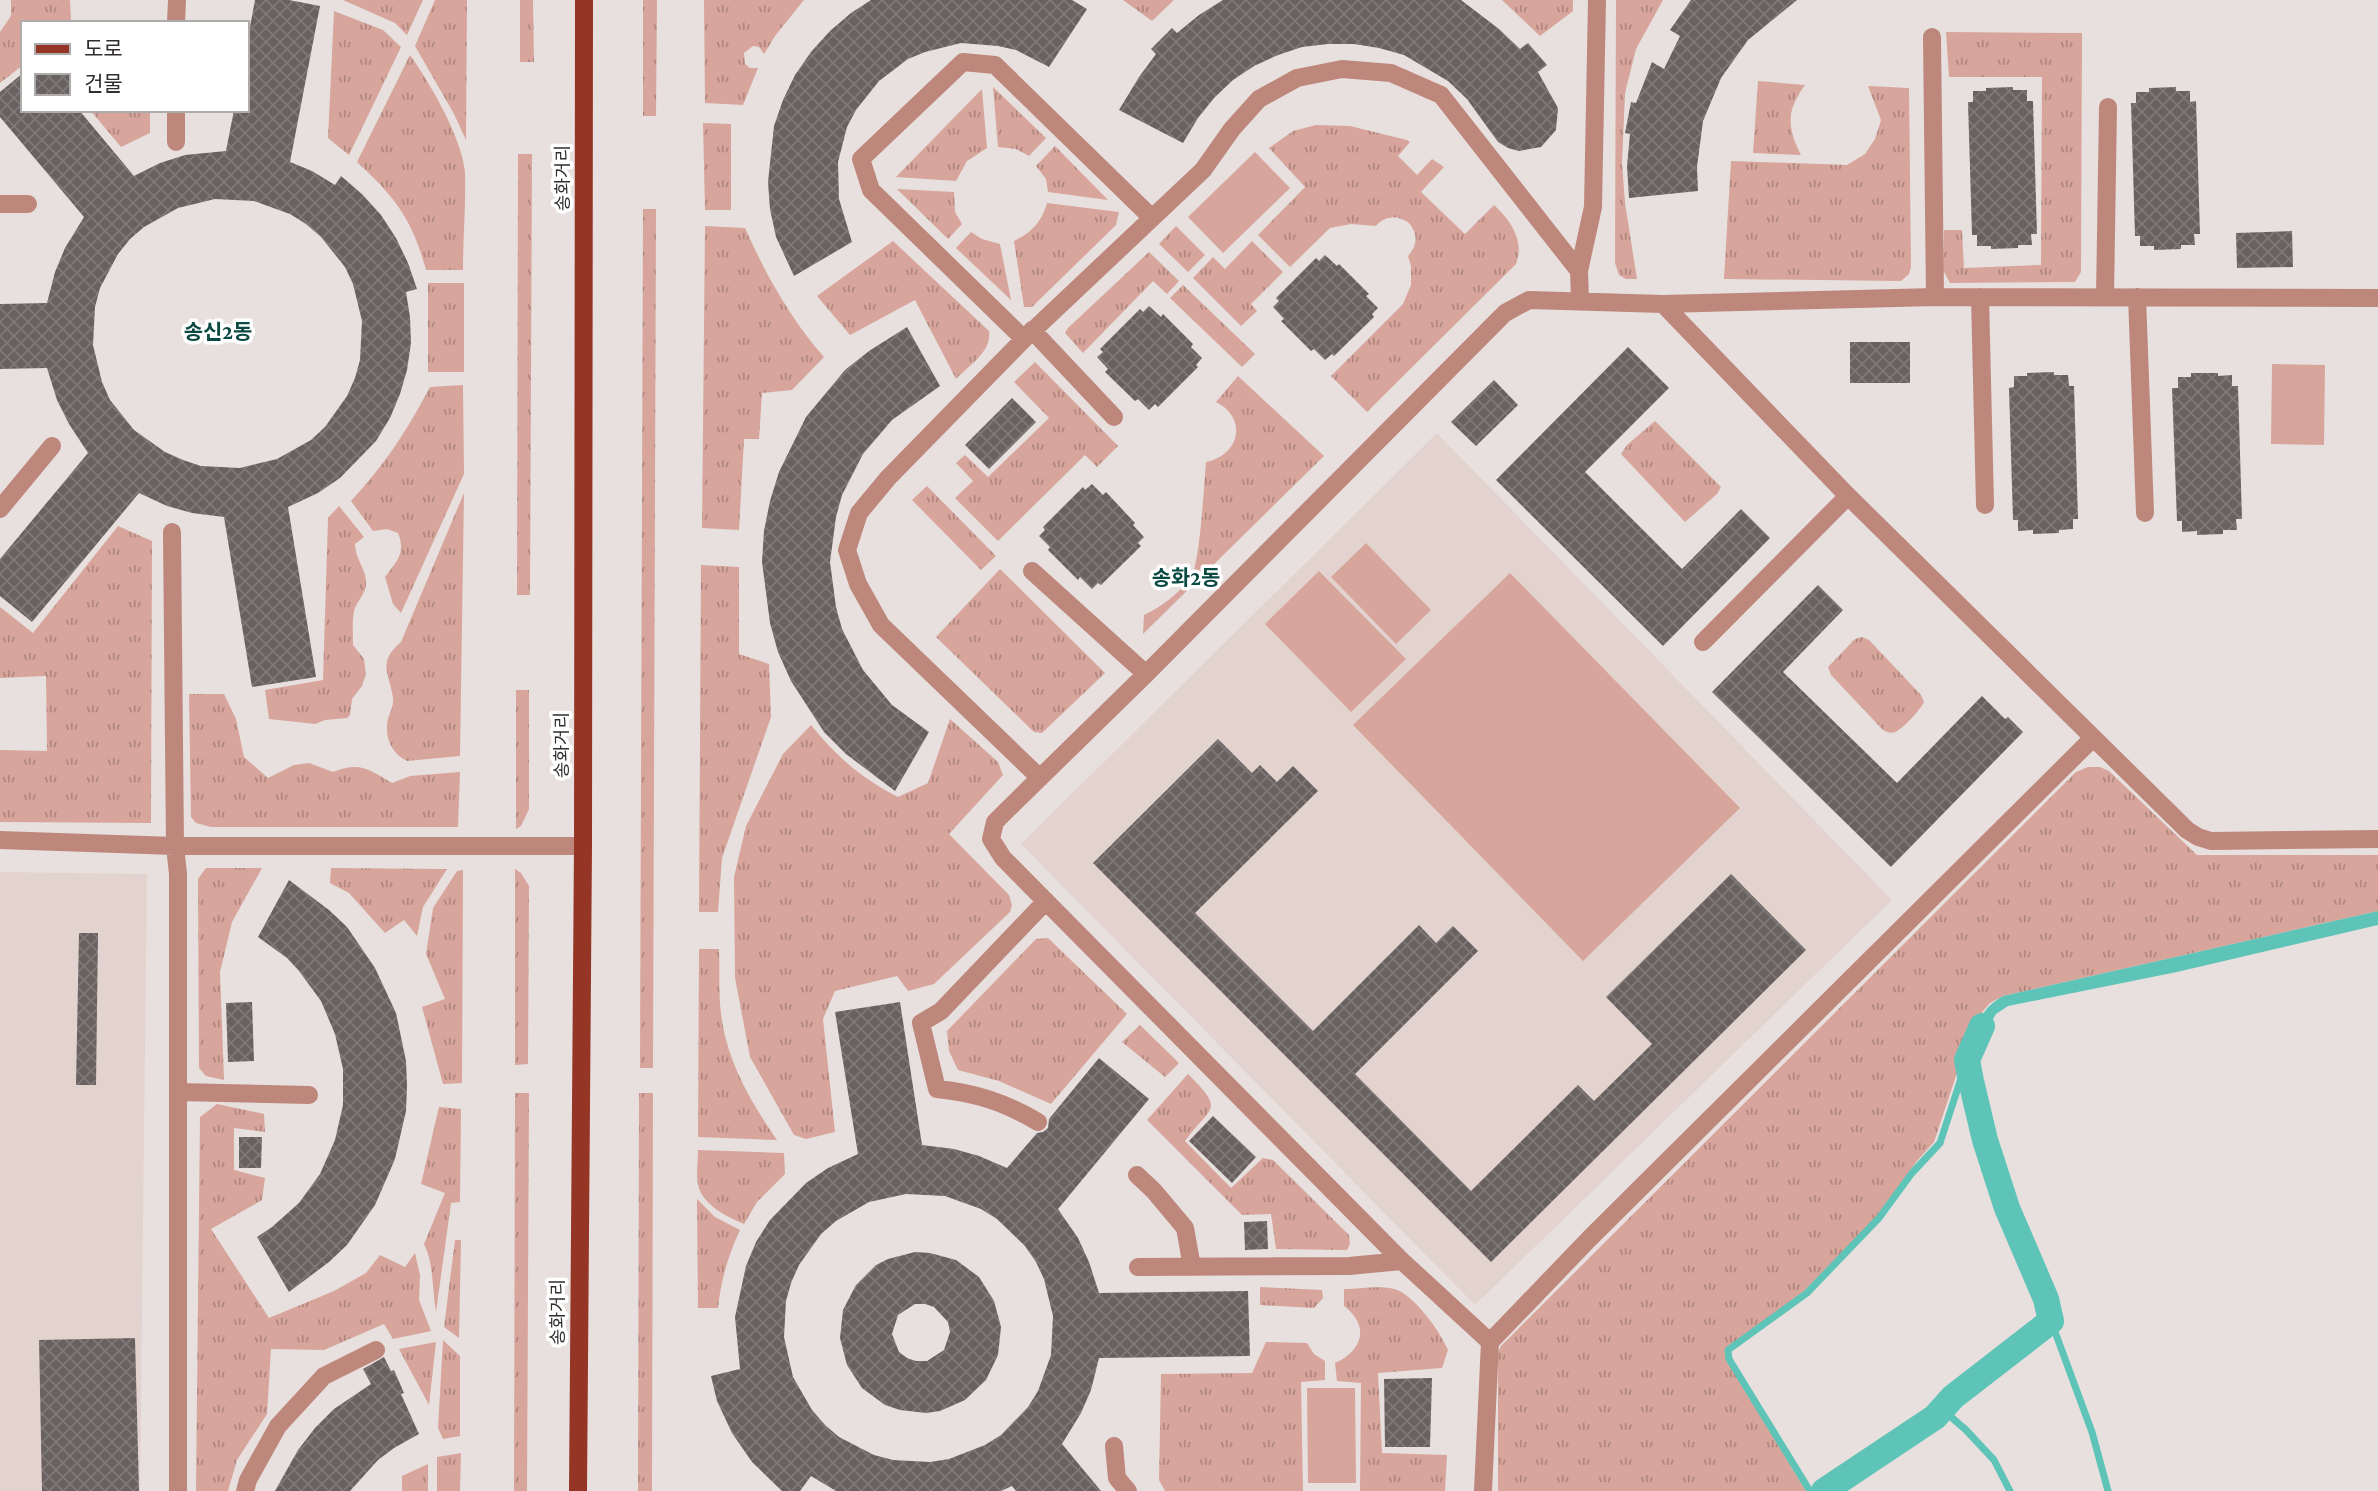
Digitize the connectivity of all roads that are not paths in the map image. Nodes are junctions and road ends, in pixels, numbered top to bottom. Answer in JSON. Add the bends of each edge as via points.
{"nodes":[{"id":1,"x":177,"y":0,"type":"edge"},
{"id":2,"x":584,"y":0,"type":"edge"},
{"id":3,"x":1597,"y":0,"type":"edge"},
{"id":4,"x":176,"y":21,"type":"edge"},
{"id":5,"x":1931,"y":37,"type":"dead end"},
{"id":6,"x":2108,"y":107,"type":"dead end"},
{"id":7,"x":176,"y":112,"type":"edge"},
{"id":8,"x":176,"y":142,"type":"dead end"},
{"id":9,"x":0,"y":204,"type":"edge"},
{"id":10,"x":28,"y":204,"type":"dead end"},
{"id":11,"x":1151,"y":217,"type":"junction"},
{"id":12,"x":1579,"y":271,"type":"junction"},
{"id":13,"x":1936,"y":297,"type":"junction"},
{"id":14,"x":1980,"y":297,"type":"junction"},
{"id":15,"x":2105,"y":297,"type":"junction"},
{"id":16,"x":2137,"y":297,"type":"junction"},
{"id":17,"x":2378,"y":298,"type":"edge"},
{"id":18,"x":1580,"y":300,"type":"junction"},
{"id":19,"x":1662,"y":304,"type":"junction"},
{"id":20,"x":1028,"y":335,"type":"junction"},
{"id":21,"x":1114,"y":417,"type":"dead end"},
{"id":22,"x":52,"y":446,"type":"dead end"},
{"id":23,"x":1848,"y":496,"type":"junction"},
{"id":24,"x":1985,"y":505,"type":"dead end"},
{"id":25,"x":0,"y":509,"type":"edge"},
{"id":26,"x":2145,"y":513,"type":"dead end"},
{"id":27,"x":172,"y":532,"type":"dead end"},
{"id":28,"x":1032,"y":571,"type":"dead end"},
{"id":29,"x":1703,"y":642,"type":"dead end"},
{"id":30,"x":1146,"y":674,"type":"junction"},
{"id":31,"x":2093,"y":738,"type":"junction"},
{"id":32,"x":1040,"y":778,"type":"junction"},
{"id":33,"x":2378,"y":839,"type":"edge"},
{"id":34,"x":0,"y":841,"type":"edge"},
{"id":35,"x":175,"y":846,"type":"junction"},
{"id":36,"x":583,"y":846,"type":"junction"},
{"id":37,"x":1046,"y":901,"type":"junction"},
{"id":38,"x":178,"y":1091,"type":"junction"},
{"id":39,"x":309,"y":1096,"type":"dead end"},
{"id":40,"x":1038,"y":1122,"type":"dead end"},
{"id":41,"x":1137,"y":1175,"type":"dead end"},
{"id":42,"x":1402,"y":1261,"type":"junction"},
{"id":43,"x":1138,"y":1267,"type":"dead end"},
{"id":44,"x":1192,"y":1267,"type":"junction"},
{"id":45,"x":1490,"y":1342,"type":"junction"},
{"id":46,"x":376,"y":1350,"type":"dead end"},
{"id":47,"x":1114,"y":1446,"type":"dead end"},
{"id":48,"x":178,"y":1491,"type":"edge"},
{"id":49,"x":245,"y":1491,"type":"edge"},
{"id":50,"x":578,"y":1491,"type":"edge"},
{"id":51,"x":1128,"y":1491,"type":"edge"},
{"id":52,"x":1483,"y":1491,"type":"edge"}],
"edges":[{"from":1,"to":4,"type":"street"},
{"from":2,"to":36,"type":"main road","name":"송화거리"},
{"from":3,"to":12,"type":"street","via":[[1594,207]]},
{"from":5,"to":13,"type":"street"},
{"from":6,"to":15,"type":"street"},
{"from":7,"to":8,"type":"street"},
{"from":9,"to":10,"type":"street"},
{"from":11,"to":12,"type":"street","via":[[1203,170],[1259,99],[1297,78],[1342,69],[1391,73],[1441,95]]},
{"from":11,"to":20,"type":"street"},
{"from":11,"to":20,"type":"street","via":[[995,65],[963,62],[861,159],[871,190]]},
{"from":12,"to":18,"type":"street"},
{"from":13,"to":14,"type":"street"},
{"from":13,"to":19,"type":"street"},
{"from":14,"to":15,"type":"street"},
{"from":14,"to":24,"type":"street"},
{"from":15,"to":16,"type":"street"},
{"from":16,"to":17,"type":"street"},
{"from":16,"to":26,"type":"street"},
{"from":18,"to":19,"type":"street"},
{"from":18,"to":30,"type":"street","via":[[1529,300],[1505,313]]},
{"from":19,"to":23,"type":"street"},
{"from":20,"to":21,"type":"street"},
{"from":20,"to":32,"type":"street","via":[[888,478],[859,513],[847,550],[858,584],[881,625]]},
{"from":22,"to":25,"type":"street"},
{"from":23,"to":29,"type":"street"},
{"from":23,"to":31,"type":"street"},
{"from":27,"to":35,"type":"street"},
{"from":28,"to":30,"type":"street"},
{"from":30,"to":32,"type":"street"},
{"from":31,"to":33,"type":"street","via":[[2198,837],[2211,841]]},
{"from":31,"to":45,"type":"street"},
{"from":32,"to":37,"type":"street","via":[[995,822],[992,839],[1003,858]]},
{"from":34,"to":35,"type":"street"},
{"from":35,"to":36,"type":"street"},
{"from":35,"to":38,"type":"street"},
{"from":36,"to":50,"type":"main road","name":"송화거리"},
{"from":37,"to":40,"type":"street","via":[[941,1011],[921,1023],[937,1089],[972,1093],[1015,1108]]},
{"from":37,"to":42,"type":"street"},
{"from":38,"to":39,"type":"street"},
{"from":38,"to":48,"type":"street"},
{"from":41,"to":44,"type":"street","via":[[1185,1228]]},
{"from":42,"to":44,"type":"street"},
{"from":42,"to":45,"type":"street"},
{"from":43,"to":44,"type":"street"},
{"from":45,"to":52,"type":"street"},
{"from":46,"to":49,"type":"street","via":[[324,1376],[278,1426]]},
{"from":47,"to":51,"type":"street","via":[[1116,1478]]}]}
